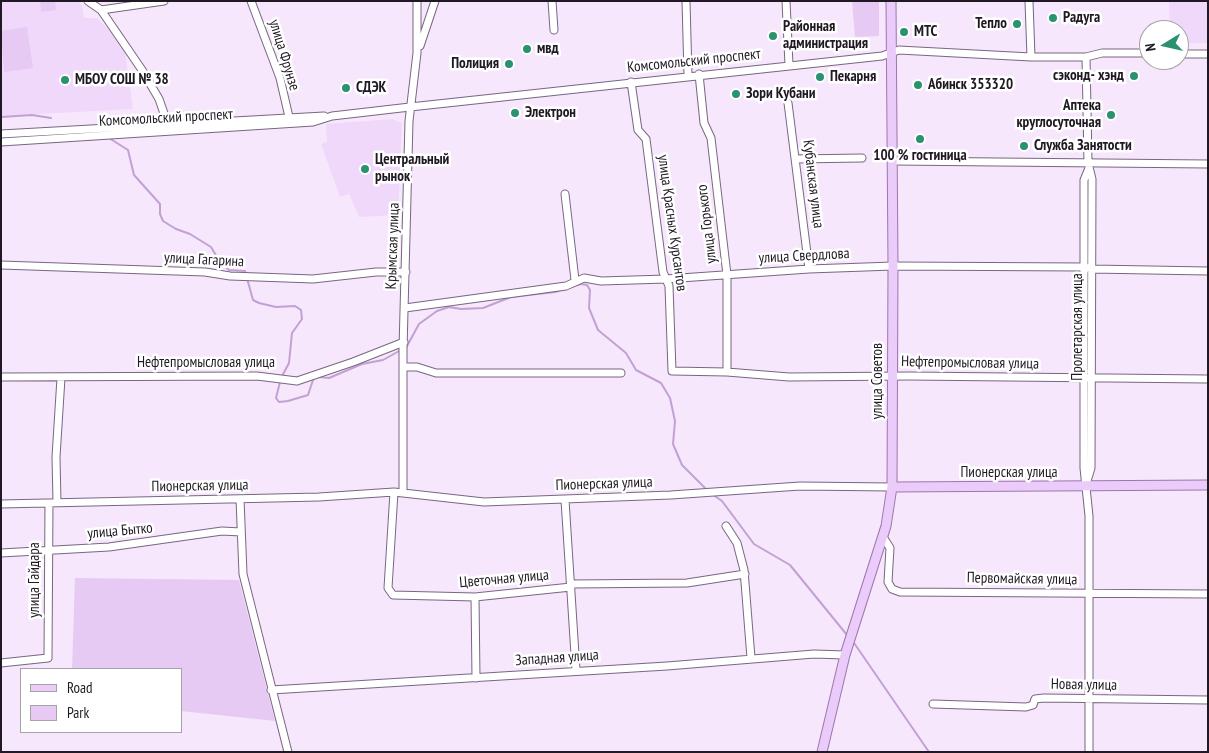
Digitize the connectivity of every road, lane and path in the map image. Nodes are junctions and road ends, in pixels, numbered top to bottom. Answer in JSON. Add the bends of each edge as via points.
{"nodes":[{"id":1,"x":88,"y":1,"type":"edge"},
{"id":2,"x":164,"y":1,"type":"edge"},
{"id":3,"x":251,"y":1,"type":"edge"},
{"id":4,"x":417,"y":1,"type":"edge"},
{"id":5,"x":434,"y":1,"type":"edge"},
{"id":6,"x":552,"y":1,"type":"edge"},
{"id":7,"x":686,"y":1,"type":"edge"},
{"id":8,"x":786,"y":1,"type":"edge"},
{"id":9,"x":891,"y":1,"type":"edge"},
{"id":10,"x":1029,"y":1,"type":"edge"},
{"id":11,"x":101,"y":10,"type":"junction"},
{"id":12,"x":554,"y":30,"type":"dead end"},
{"id":13,"x":417,"y":53,"type":"junction"},
{"id":14,"x":1139,"y":53,"type":"edge"},
{"id":15,"x":891,"y":54,"type":"junction"},
{"id":16,"x":1189,"y":54,"type":"edge"},
{"id":17,"x":1208,"y":54,"type":"edge"},
{"id":18,"x":1031,"y":57,"type":"junction"},
{"id":19,"x":1086,"y":57,"type":"junction"},
{"id":20,"x":789,"y":65,"type":"junction"},
{"id":21,"x":699,"y":74,"type":"junction"},
{"id":22,"x":688,"y":75,"type":"junction"},
{"id":23,"x":631,"y":82,"type":"junction"},
{"id":24,"x":788,"y":102,"type":"dead end"},
{"id":25,"x":410,"y":106,"type":"junction"},
{"id":26,"x":332,"y":116,"type":"junction"},
{"id":27,"x":289,"y":117,"type":"junction"},
{"id":28,"x":168,"y":128,"type":"junction"},
{"id":29,"x":1,"y":134,"type":"edge"},
{"id":30,"x":1,"y":142,"type":"edge"},
{"id":31,"x":862,"y":158,"type":"dead end"},
{"id":32,"x":796,"y":159,"type":"junction"},
{"id":33,"x":892,"y":162,"type":"junction"},
{"id":34,"x":1208,"y":164,"type":"edge"},
{"id":35,"x":1088,"y":166,"type":"junction"},
{"id":36,"x":565,"y":194,"type":"dead end"},
{"id":37,"x":1,"y":265,"type":"edge"},
{"id":38,"x":893,"y":266,"type":"junction"},
{"id":39,"x":1088,"y":268,"type":"junction"},
{"id":40,"x":810,"y":269,"type":"junction"},
{"id":41,"x":1208,"y":271,"type":"edge"},
{"id":42,"x":406,"y":272,"type":"junction"},
{"id":43,"x":727,"y":275,"type":"junction"},
{"id":44,"x":666,"y":279,"type":"junction"},
{"id":45,"x":575,"y":280,"type":"junction"},
{"id":46,"x":405,"y":308,"type":"junction"},
{"id":47,"x":404,"y":342,"type":"junction"},
{"id":48,"x":404,"y":367,"type":"junction"},
{"id":49,"x":672,"y":371,"type":"joint"},
{"id":50,"x":727,"y":372,"type":"junction"},
{"id":51,"x":620,"y":373,"type":"dead end"},
{"id":52,"x":891,"y":376,"type":"junction"},
{"id":53,"x":1,"y":377,"type":"edge"},
{"id":54,"x":61,"y":378,"type":"junction"},
{"id":55,"x":1088,"y":378,"type":"junction"},
{"id":56,"x":1208,"y":379,"type":"edge"},
{"id":57,"x":1208,"y":485,"type":"edge"},
{"id":58,"x":1086,"y":486,"type":"junction"},
{"id":59,"x":892,"y":487,"type":"junction"},
{"id":60,"x":394,"y":492,"type":"junction"},
{"id":61,"x":403,"y":492,"type":"junction"},
{"id":62,"x":240,"y":499,"type":"junction"},
{"id":63,"x":565,"y":500,"type":"junction"},
{"id":64,"x":53,"y":503,"type":"junction"},
{"id":65,"x":1,"y":504,"type":"edge"},
{"id":66,"x":726,"y":526,"type":"dead end"},
{"id":67,"x":241,"y":532,"type":"junction"},
{"id":68,"x":883,"y":537,"type":"junction"},
{"id":69,"x":49,"y":550,"type":"junction"},
{"id":70,"x":1,"y":553,"type":"edge"},
{"id":71,"x":745,"y":574,"type":"junction"},
{"id":72,"x":571,"y":586,"type":"junction"},
{"id":73,"x":1090,"y":594,"type":"junction"},
{"id":74,"x":1208,"y":594,"type":"edge"},
{"id":75,"x":475,"y":598,"type":"junction"},
{"id":76,"x":844,"y":655,"type":"junction"},
{"id":77,"x":750,"y":658,"type":"junction"},
{"id":78,"x":1,"y":663,"type":"edge"},
{"id":79,"x":576,"y":670,"type":"junction"},
{"id":80,"x":476,"y":678,"type":"junction"},
{"id":81,"x":271,"y":690,"type":"junction"},
{"id":82,"x":1088,"y":700,"type":"junction"},
{"id":83,"x":1208,"y":700,"type":"edge"},
{"id":84,"x":933,"y":704,"type":"dead end"},
{"id":85,"x":288,"y":752,"type":"edge"},
{"id":86,"x":822,"y":752,"type":"edge"},
{"id":87,"x":1089,"y":752,"type":"edge"}],
"edges":[{"from":1,"to":11,"type":"street"},
{"from":2,"to":11,"type":"street"},
{"from":3,"to":27,"type":"street","name":"улица Фрунзе","via":[[280,78]]},
{"from":4,"to":13,"type":"street","name":"Крымская улица"},
{"from":5,"to":13,"type":"street"},
{"from":6,"to":12,"type":"street"},
{"from":7,"to":22,"type":"street"},
{"from":8,"to":20,"type":"street"},
{"from":9,"to":15,"type":"main road","name":"улица Советов"},
{"from":10,"to":18,"type":"street"},
{"from":11,"to":28,"type":"street","via":[[159,99]]},
{"from":13,"to":25,"type":"street","name":"Крымская улица"},
{"from":14,"to":19,"type":"street","name":"Комсомольский проспект","via":[[1102,53]]},
{"from":15,"to":18,"type":"street","name":"Комсомольский проспект","via":[[899,50]]},
{"from":15,"to":20,"type":"street","name":"Комсомольский проспект"},
{"from":15,"to":33,"type":"main road","name":"улица Советов"},
{"from":16,"to":17,"type":"street"},
{"from":18,"to":19,"type":"street","name":"Комсомольский проспект"},
{"from":19,"to":35,"type":"street","name":"Пролетарская улица"},
{"from":20,"to":21,"type":"street","name":"Комсомольский проспект"},
{"from":21,"to":22,"type":"street","name":"Комсомольский проспект"},
{"from":21,"to":43,"type":"street","name":"улица Горького","via":[[704,123],[711,138]]},
{"from":22,"to":23,"type":"street","name":"Комсомольский проспект"},
{"from":23,"to":25,"type":"street","name":"Комсомольский проспект"},
{"from":23,"to":44,"type":"street","name":"улица Красных Курсантов","via":[[638,130],[646,139]]},
{"from":24,"to":32,"type":"street","name":"Кубанская улица"},
{"from":25,"to":26,"type":"street","name":"Комсомольский проспект"},
{"from":25,"to":42,"type":"street","name":"Крымская улица"},
{"from":26,"to":27,"type":"street","name":"Комсомольский проспект"},
{"from":26,"to":28,"type":"street","name":"Комсомольский проспект","via":[[313,122]]},
{"from":27,"to":28,"type":"street","name":"Комсомольский проспект"},
{"from":28,"to":29,"type":"street","name":"Комсомольский проспект"},
{"from":28,"to":30,"type":"street","name":"Комсомольский проспект"},
{"from":31,"to":32,"type":"street"},
{"from":32,"to":40,"type":"street","name":"Кубанская улица"},
{"from":33,"to":35,"type":"street"},
{"from":33,"to":38,"type":"main road","name":"улица Советов"},
{"from":34,"to":35,"type":"street"},
{"from":35,"to":39,"type":"street","name":"Пролетарская улица","via":[[1084,180]]},
{"from":36,"to":45,"type":"street"},
{"from":37,"to":42,"type":"street","name":"улица Гагарина","via":[[313,279]]},
{"from":38,"to":39,"type":"street","name":"улица Свердлова"},
{"from":38,"to":40,"type":"street","name":"улица Свердлова"},
{"from":38,"to":52,"type":"main road","name":"улица Советов"},
{"from":39,"to":41,"type":"street","name":"улица Свердлова"},
{"from":39,"to":55,"type":"street","name":"Пролетарская улица"},
{"from":40,"to":43,"type":"street","name":"улица Свердлова"},
{"from":42,"to":46,"type":"street","name":"Крымская улица"},
{"from":43,"to":44,"type":"street","name":"улица Свердлова"},
{"from":43,"to":50,"type":"street","name":"улица Горького"},
{"from":44,"to":45,"type":"street","name":"улица Свердлова"},
{"from":44,"to":49,"type":"street","name":"улица Красных Курсантов","via":[[669,286]]},
{"from":45,"to":46,"type":"street","name":"улица Свердлова","via":[[566,286]]},
{"from":46,"to":47,"type":"street","name":"Крымская улица"},
{"from":47,"to":48,"type":"street","name":"Крымская улица"},
{"from":47,"to":54,"type":"street","name":"Нефтепромысловая улица","via":[[297,381],[257,376]]},
{"from":48,"to":51,"type":"street","via":[[436,373]]},
{"from":48,"to":61,"type":"street","name":"Крымская улица"},
{"from":49,"to":50,"type":"street","name":"Нефтепромысловая улица"},
{"from":50,"to":52,"type":"street","name":"Нефтепромысловая улица","via":[[789,377]]},
{"from":52,"to":55,"type":"street","name":"Нефтепромысловая улица"},
{"from":52,"to":59,"type":"main road","name":"улица Советов"},
{"from":53,"to":54,"type":"street","name":"Нефтепромысловая улица"},
{"from":54,"to":64,"type":"street","name":"улица Гайдара"},
{"from":55,"to":56,"type":"street","name":"Нефтепромысловая улица"},
{"from":55,"to":58,"type":"street","name":"Пролетарская улица"},
{"from":57,"to":58,"type":"main road","name":"Пионерская улица"},
{"from":58,"to":59,"type":"main road","name":"Пионерская улица"},
{"from":58,"to":73,"type":"street","name":"Пролетарская улица"},
{"from":59,"to":63,"type":"street","name":"Пионерская улица","via":[[800,486]]},
{"from":59,"to":68,"type":"main road","name":"улица Советов"},
{"from":60,"to":61,"type":"street","name":"Пионерская улица"},
{"from":60,"to":62,"type":"street","name":"Пионерская улица"},
{"from":60,"to":75,"type":"street","name":"Цветочная улица","via":[[390,592]]},
{"from":61,"to":63,"type":"street","name":"Пионерская улица","via":[[468,502]]},
{"from":62,"to":64,"type":"street","name":"Пионерская улица"},
{"from":62,"to":67,"type":"street"},
{"from":63,"to":72,"type":"street"},
{"from":64,"to":65,"type":"street","name":"Пионерская улица"},
{"from":64,"to":69,"type":"street","name":"улица Гайдара"},
{"from":66,"to":71,"type":"street","via":[[736,543]]},
{"from":67,"to":69,"type":"street","name":"улица Бытко","via":[[222,531],[109,547]]},
{"from":67,"to":81,"type":"street","via":[[243,574]]},
{"from":68,"to":73,"type":"street","name":"Первомайская улица","via":[[890,548],[888,582],[895,591]]},
{"from":68,"to":76,"type":"main road","name":"улица Советов"},
{"from":69,"to":70,"type":"street","name":"улица Бытко"},
{"from":69,"to":78,"type":"street","name":"улица Гайдара","via":[[48,658]]},
{"from":71,"to":72,"type":"street","name":"Цветочная улица","via":[[687,583]]},
{"from":71,"to":77,"type":"street"},
{"from":72,"to":75,"type":"street","name":"Цветочная улица"},
{"from":72,"to":79,"type":"street"},
{"from":73,"to":74,"type":"street","name":"Первомайская улица"},
{"from":73,"to":82,"type":"street","name":"Пролетарская улица"},
{"from":75,"to":80,"type":"street"},
{"from":76,"to":77,"type":"street","name":"Западная улица"},
{"from":76,"to":86,"type":"main road","name":"улица Советов"},
{"from":77,"to":79,"type":"street","name":"Западная улица"},
{"from":79,"to":80,"type":"street","name":"Западная улица"},
{"from":80,"to":81,"type":"street","name":"Западная улица"},
{"from":81,"to":85,"type":"street"},
{"from":82,"to":83,"type":"street","name":"Новая улица"},
{"from":82,"to":84,"type":"street","name":"Новая улица","via":[[1035,699],[1032,705],[1026,706]]},
{"from":82,"to":87,"type":"street","name":"Пролетарская улица"}]}
